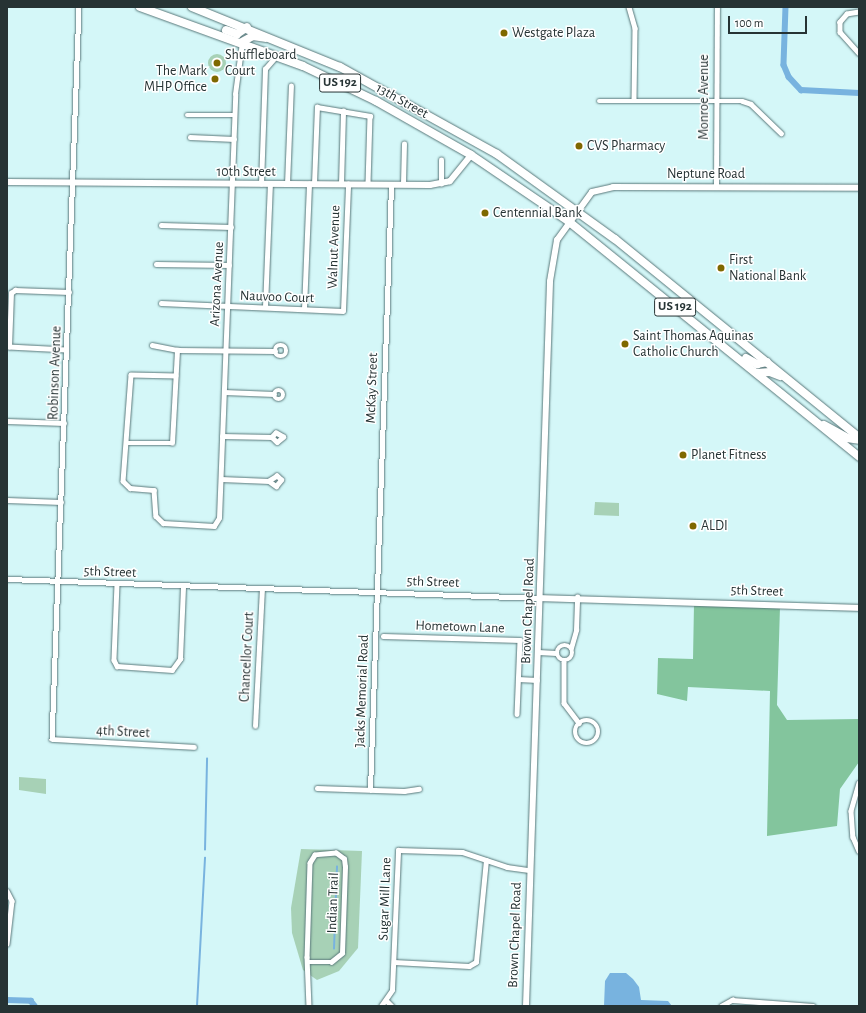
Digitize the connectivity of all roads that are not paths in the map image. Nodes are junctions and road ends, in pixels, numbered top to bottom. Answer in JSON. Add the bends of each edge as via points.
{"nodes":[{"id":1,"x":79,"y":7,"type":"edge"},
{"id":2,"x":140,"y":7,"type":"edge"},
{"id":3,"x":192,"y":7,"type":"edge"},
{"id":4,"x":628,"y":7,"type":"edge"},
{"id":5,"x":717,"y":7,"type":"edge"},
{"id":6,"x":859,"y":12,"type":"edge"},
{"id":7,"x":180,"y":19,"type":"junction"},
{"id":8,"x":247,"y":27,"type":"junction"},
{"id":9,"x":283,"y":41,"type":"junction"},
{"id":10,"x":242,"y":42,"type":"junction"},
{"id":11,"x":859,"y":53,"type":"edge"},
{"id":12,"x":277,"y":55,"type":"junction"},
{"id":13,"x":291,"y":86,"type":"dead end"},
{"id":14,"x":634,"y":99,"type":"junction"},
{"id":15,"x":599,"y":100,"type":"dead end"},
{"id":16,"x":714,"y":101,"type":"junction"},
{"id":17,"x":343,"y":111,"type":"junction"},
{"id":18,"x":187,"y":115,"type":"dead end"},
{"id":19,"x":234,"y":115,"type":"junction"},
{"id":20,"x":781,"y":133,"type":"dead end"},
{"id":21,"x":190,"y":137,"type":"dead end"},
{"id":22,"x":234,"y":139,"type":"junction"},
{"id":23,"x":404,"y":144,"type":"dead end"},
{"id":24,"x":471,"y":155,"type":"junction"},
{"id":25,"x":441,"y":160,"type":"dead end"},
{"id":26,"x":7,"y":182,"type":"edge"},
{"id":27,"x":72,"y":183,"type":"junction"},
{"id":28,"x":233,"y":184,"type":"junction"},
{"id":29,"x":261,"y":184,"type":"junction"},
{"id":30,"x":270,"y":184,"type":"junction"},
{"id":31,"x":287,"y":184,"type":"junction"},
{"id":32,"x":311,"y":184,"type":"junction"},
{"id":33,"x":344,"y":184,"type":"junction"},
{"id":34,"x":368,"y":184,"type":"junction"},
{"id":35,"x":403,"y":184,"type":"junction"},
{"id":36,"x":441,"y":184,"type":"junction"},
{"id":37,"x":391,"y":185,"type":"junction"},
{"id":38,"x":716,"y":186,"type":"junction"},
{"id":39,"x":859,"y":188,"type":"edge"},
{"id":40,"x":577,"y":209,"type":"junction"},
{"id":41,"x":568,"y":221,"type":"junction"},
{"id":42,"x":161,"y":225,"type":"dead end"},
{"id":43,"x":231,"y":227,"type":"junction"},
{"id":44,"x":156,"y":264,"type":"dead end"},
{"id":45,"x":229,"y":265,"type":"junction"},
{"id":46,"x":69,"y":292,"type":"junction"},
{"id":47,"x":161,"y":303,"type":"dead end"},
{"id":48,"x":227,"y":307,"type":"junction"},
{"id":49,"x":265,"y":308,"type":"junction"},
{"id":50,"x":304,"y":309,"type":"junction"},
{"id":51,"x":343,"y":310,"type":"joint"},
{"id":52,"x":717,"y":341,"type":"junction"},
{"id":53,"x":152,"y":345,"type":"dead end"},
{"id":54,"x":66,"y":350,"type":"junction"},
{"id":55,"x":177,"y":350,"type":"junction"},
{"id":56,"x":226,"y":350,"type":"junction"},
{"id":57,"x":275,"y":351,"type":"dead end"},
{"id":58,"x":767,"y":362,"type":"junction"},
{"id":59,"x":757,"y":373,"type":"junction"},
{"id":60,"x":176,"y":376,"type":"junction"},
{"id":61,"x":788,"y":379,"type":"junction"},
{"id":62,"x":224,"y":392,"type":"junction"},
{"id":63,"x":274,"y":394,"type":"dead end"},
{"id":64,"x":7,"y":421,"type":"edge"},
{"id":65,"x":816,"y":422,"type":"junction"},
{"id":66,"x":64,"y":423,"type":"junction"},
{"id":67,"x":222,"y":436,"type":"junction"},
{"id":68,"x":272,"y":437,"type":"dead end"},
{"id":69,"x":859,"y":439,"type":"edge"},
{"id":70,"x":126,"y":443,"type":"junction"},
{"id":71,"x":859,"y":457,"type":"edge"},
{"id":72,"x":221,"y":479,"type":"junction"},
{"id":73,"x":269,"y":481,"type":"dead end"},
{"id":74,"x":7,"y":500,"type":"edge"},
{"id":75,"x":61,"y":502,"type":"junction"},
{"id":76,"x":7,"y":579,"type":"edge"},
{"id":77,"x":58,"y":582,"type":"junction"},
{"id":78,"x":117,"y":584,"type":"junction"},
{"id":79,"x":182,"y":586,"type":"junction"},
{"id":80,"x":262,"y":590,"type":"junction"},
{"id":81,"x":376,"y":592,"type":"junction"},
{"id":82,"x":577,"y":597,"type":"junction"},
{"id":83,"x":540,"y":598,"type":"junction"},
{"id":84,"x":859,"y":608,"type":"edge"},
{"id":85,"x":384,"y":636,"type":"dead end"},
{"id":86,"x":571,"y":648,"type":"junction"},
{"id":87,"x":538,"y":652,"type":"junction"},
{"id":88,"x":556,"y":653,"type":"junction"},
{"id":89,"x":564,"y":662,"type":"junction"},
{"id":90,"x":518,"y":679,"type":"junction"},
{"id":91,"x":537,"y":680,"type":"junction"},
{"id":92,"x":517,"y":714,"type":"dead end"},
{"id":93,"x":579,"y":723,"type":"junction"},
{"id":94,"x":255,"y":726,"type":"dead end"},
{"id":95,"x":52,"y":739,"type":"joint"},
{"id":96,"x":194,"y":747,"type":"dead end"},
{"id":97,"x":859,"y":783,"type":"edge"},
{"id":98,"x":317,"y":788,"type":"dead end"},
{"id":99,"x":420,"y":788,"type":"dead end"},
{"id":100,"x":370,"y":790,"type":"junction"},
{"id":101,"x":859,"y":852,"type":"edge"},
{"id":102,"x":486,"y":860,"type":"junction"},
{"id":103,"x":529,"y":870,"type":"junction"},
{"id":104,"x":7,"y":891,"type":"edge"},
{"id":105,"x":7,"y":944,"type":"edge"},
{"id":106,"x":307,"y":962,"type":"junction"},
{"id":107,"x":394,"y":962,"type":"junction"},
{"id":108,"x":386,"y":1000,"type":"junction"},
{"id":109,"x":309,"y":1006,"type":"edge"},
{"id":110,"x":381,"y":1006,"type":"edge"},
{"id":111,"x":392,"y":1006,"type":"edge"},
{"id":112,"x":526,"y":1006,"type":"edge"},
{"id":113,"x":721,"y":1006,"type":"edge"},
{"id":114,"x":813,"y":1006,"type":"edge"}],
"edges":[{"from":1,"to":27,"type":"street","name":"Robinson Avenue"},
{"from":2,"to":7,"type":"highway","name":"13th Street","number":"US 192"},
{"from":3,"to":8,"type":"highway","name":"13th Street","number":"US 192"},
{"from":4,"to":14,"type":"street","via":[[635,28]]},
{"from":5,"to":16,"type":"street","name":"Monroe Avenue"},
{"from":6,"to":11,"type":"street","via":[[847,14],[840,22],[840,32]]},
{"from":7,"to":8,"type":"highway","via":[[189,17],[237,34]]},
{"from":7,"to":10,"type":"highway","name":"13th Street","number":"US 192"},
{"from":8,"to":9,"type":"highway","name":"13th Street","number":"US 192"},
{"from":9,"to":10,"type":"highway","via":[[253,36]]},
{"from":9,"to":40,"type":"highway","name":"13th Street","number":"US 192","via":[[430,114]]},
{"from":10,"to":12,"type":"highway","name":"13th Street","number":"US 192"},
{"from":10,"to":19,"type":"street","name":"Arizona Avenue","via":[[238,55]]},
{"from":12,"to":24,"type":"highway","name":"13th Street","number":"US 192","via":[[376,101]]},
{"from":12,"to":29,"type":"street","via":[[265,69]]},
{"from":13,"to":31,"type":"street"},
{"from":14,"to":15,"type":"street"},
{"from":14,"to":16,"type":"street"},
{"from":16,"to":20,"type":"street","via":[[751,104]]},
{"from":16,"to":38,"type":"street","name":"Monroe Avenue"},
{"from":17,"to":32,"type":"street","via":[[317,107]]},
{"from":17,"to":33,"type":"street","name":"Walnut Avenue"},
{"from":17,"to":34,"type":"street","via":[[370,116]]},
{"from":18,"to":19,"type":"street"},
{"from":19,"to":22,"type":"street","name":"Arizona Avenue"},
{"from":21,"to":22,"type":"street"},
{"from":22,"to":28,"type":"street","name":"Arizona Avenue"},
{"from":23,"to":35,"type":"street"},
{"from":24,"to":36,"type":"street","name":"10th Street","via":[[459,174]]},
{"from":24,"to":41,"type":"highway","name":"13th Street","number":"US 192"},
{"from":25,"to":36,"type":"street"},
{"from":26,"to":27,"type":"street","name":"10th Street"},
{"from":27,"to":28,"type":"street","name":"10th Street"},
{"from":27,"to":46,"type":"street","name":"Robinson Avenue"},
{"from":28,"to":29,"type":"street","name":"10th Street"},
{"from":28,"to":43,"type":"street","name":"Arizona Avenue"},
{"from":29,"to":30,"type":"street","name":"10th Street"},
{"from":30,"to":31,"type":"street","name":"10th Street"},
{"from":30,"to":49,"type":"street"},
{"from":31,"to":32,"type":"street","name":"10th Street"},
{"from":32,"to":33,"type":"street","name":"10th Street"},
{"from":32,"to":50,"type":"street"},
{"from":33,"to":34,"type":"street","name":"10th Street"},
{"from":33,"to":51,"type":"street","name":"Walnut Avenue"},
{"from":34,"to":37,"type":"street","name":"10th Street"},
{"from":35,"to":36,"type":"street","name":"10th Street"},
{"from":35,"to":37,"type":"street","name":"10th Street"},
{"from":37,"to":81,"type":"street","name":"McKay Street"},
{"from":38,"to":39,"type":"street","name":"Neptune Road"},
{"from":38,"to":40,"type":"street","name":"Neptune Road","via":[[613,187],[592,192]]},
{"from":40,"to":41,"type":"street","name":"Neptune Road"},
{"from":40,"to":58,"type":"highway","number":"US 192"},
{"from":41,"to":52,"type":"highway","number":"US 192"},
{"from":41,"to":83,"type":"street","name":"Brown Chapel Road","via":[[558,240],[551,263]]},
{"from":42,"to":43,"type":"street"},
{"from":43,"to":45,"type":"street","name":"Arizona Avenue"},
{"from":44,"to":45,"type":"street"},
{"from":45,"to":48,"type":"street","name":"Arizona Avenue"},
{"from":46,"to":54,"type":"street","name":"Robinson Avenue"},
{"from":46,"to":54,"type":"street","via":[[15,290],[10,301],[9,347]]},
{"from":47,"to":48,"type":"street","name":"Nauvoo Court"},
{"from":48,"to":49,"type":"street","name":"Nauvoo Court"},
{"from":48,"to":56,"type":"street","name":"Arizona Avenue"},
{"from":49,"to":50,"type":"street","name":"Nauvoo Court"},
{"from":50,"to":51,"type":"street","name":"Nauvoo Court"},
{"from":52,"to":58,"type":"highway","via":[[726,343],[752,363]]},
{"from":52,"to":59,"type":"highway","number":"US 192"},
{"from":53,"to":55,"type":"street"},
{"from":54,"to":66,"type":"street","name":"Robinson Avenue"},
{"from":55,"to":56,"type":"street"},
{"from":55,"to":60,"type":"street"},
{"from":56,"to":57,"type":"street"},
{"from":56,"to":62,"type":"street","name":"Arizona Avenue"},
{"from":58,"to":61,"type":"highway","number":"US 192"},
{"from":59,"to":61,"type":"highway","via":[[770,372]]},
{"from":59,"to":65,"type":"highway","number":"US 192"},
{"from":60,"to":70,"type":"street","via":[[172,443]]},
{"from":60,"to":70,"type":"street","via":[[131,375]]},
{"from":61,"to":69,"type":"highway","number":"US 192"},
{"from":62,"to":63,"type":"street"},
{"from":62,"to":67,"type":"street","name":"Arizona Avenue"},
{"from":64,"to":66,"type":"street"},
{"from":65,"to":69,"type":"highway","via":[[852,440]]},
{"from":65,"to":71,"type":"highway","number":"US 192"},
{"from":66,"to":75,"type":"street","name":"Robinson Avenue"},
{"from":67,"to":68,"type":"street"},
{"from":67,"to":72,"type":"street","name":"Arizona Avenue"},
{"from":70,"to":72,"type":"street","name":"Arizona Avenue","via":[[123,481],[130,488],[154,490],[160,522],[214,526],[219,518]]},
{"from":72,"to":73,"type":"street"},
{"from":74,"to":75,"type":"street"},
{"from":75,"to":77,"type":"street","name":"Robinson Avenue"},
{"from":76,"to":77,"type":"street","name":"5th Street"},
{"from":77,"to":78,"type":"street","name":"5th Street"},
{"from":77,"to":95,"type":"street","name":"Robinson Avenue"},
{"from":78,"to":79,"type":"street","name":"5th Street"},
{"from":78,"to":79,"type":"street","via":[[114,660],[117,666],[172,670],[180,659]]},
{"from":79,"to":80,"type":"street","name":"5th Street"},
{"from":80,"to":81,"type":"street","name":"5th Street"},
{"from":80,"to":94,"type":"street","name":"Chancellor Court"},
{"from":81,"to":83,"type":"street","name":"5th Street"},
{"from":81,"to":100,"type":"street","name":"Jacks Memorial Road"},
{"from":82,"to":83,"type":"street","name":"5th Street"},
{"from":82,"to":84,"type":"street","name":"5th Street"},
{"from":82,"to":86,"type":"street","via":[[576,630]]},
{"from":83,"to":87,"type":"street","name":"Brown Chapel Road"},
{"from":85,"to":90,"type":"street","name":"Hometown Lane","via":[[520,640]]},
{"from":86,"to":88,"type":"street","via":[[563,645]]},
{"from":86,"to":89,"type":"street","via":[[572,658]]},
{"from":87,"to":88,"type":"street"},
{"from":87,"to":91,"type":"street","name":"Brown Chapel Road"},
{"from":88,"to":89,"type":"street"},
{"from":89,"to":93,"type":"street","via":[[564,702]]},
{"from":90,"to":91,"type":"street"},
{"from":90,"to":92,"type":"street","name":"Hometown Lane"},
{"from":91,"to":103,"type":"street","name":"Brown Chapel Road"},
{"from":93,"to":93,"type":"street","via":[[575,734],[578,740],[585,744],[596,741],[600,734],[598,726],[591,721]]},
{"from":95,"to":96,"type":"street","name":"4th Street"},
{"from":97,"to":101,"type":"street","via":[[850,811],[853,837]]},
{"from":98,"to":100,"type":"street"},
{"from":99,"to":100,"type":"street"},
{"from":102,"to":103,"type":"street","name":"Sugar Mill Lane"},
{"from":102,"to":107,"type":"street","via":[[476,962],[469,966]]},
{"from":102,"to":107,"type":"street","name":"Sugar Mill Lane","via":[[462,852],[398,850]]},
{"from":103,"to":112,"type":"street","name":"Brown Chapel Road"},
{"from":104,"to":105,"type":"street","via":[[12,901]]},
{"from":106,"to":106,"type":"street","name":"Indian Trail","via":[[310,863],[315,855],[336,853],[344,859],[345,867],[342,953],[331,962]]},
{"from":106,"to":109,"type":"street","name":"Indian Trail"},
{"from":107,"to":108,"type":"street","name":"Sugar Mill Lane","via":[[392,990]]},
{"from":108,"to":110,"type":"street","name":"Sugar Mill Lane"},
{"from":108,"to":111,"type":"street"},
{"from":113,"to":114,"type":"street","via":[[732,1000]]}]}
